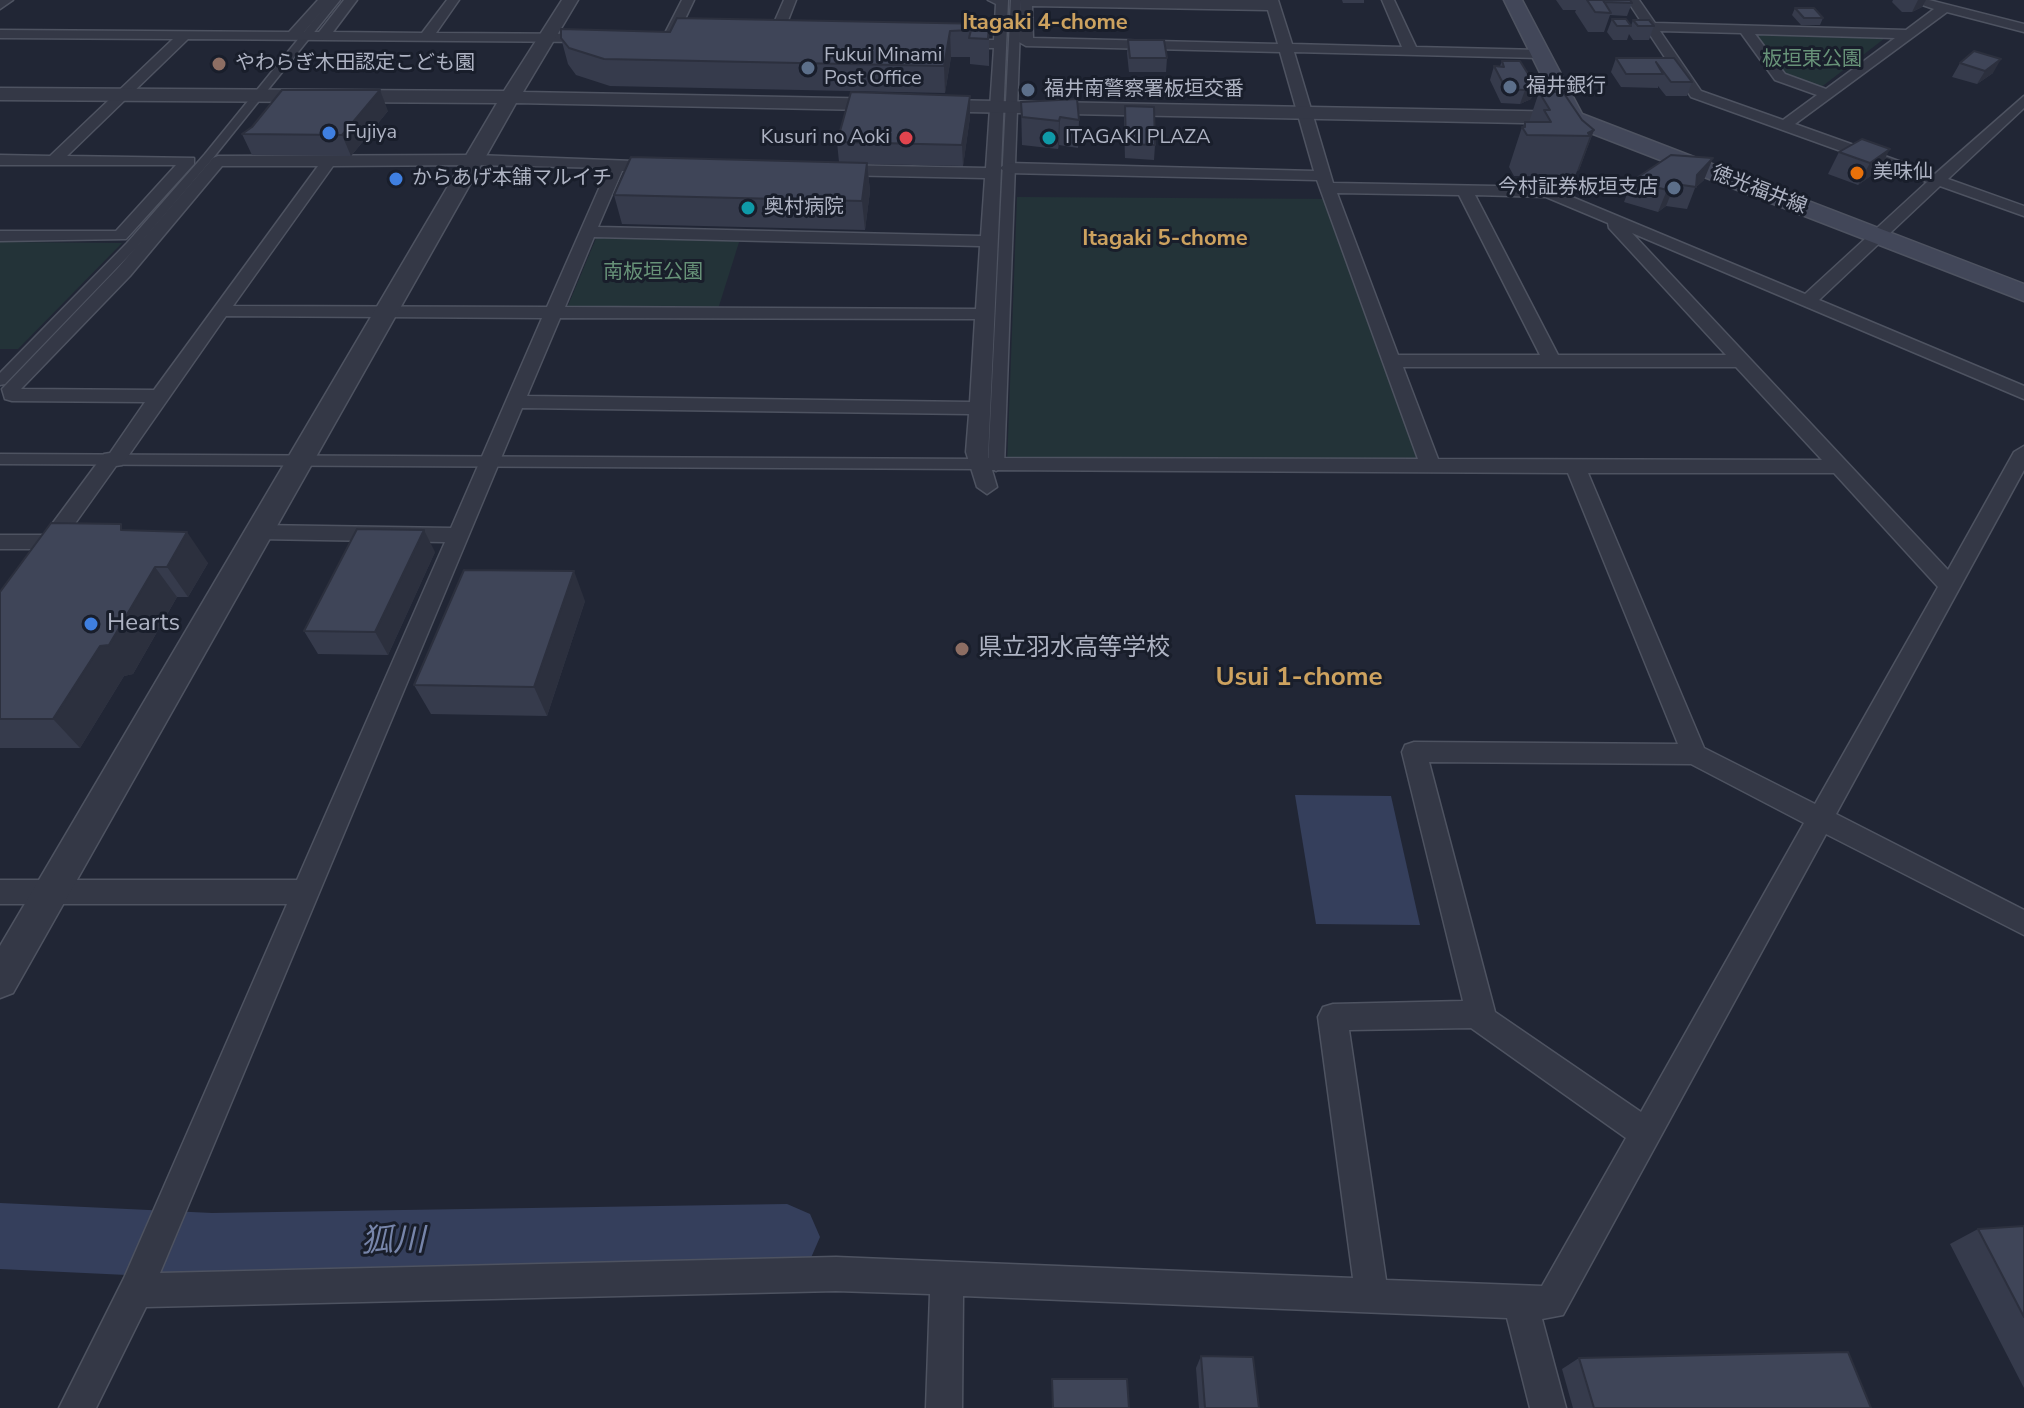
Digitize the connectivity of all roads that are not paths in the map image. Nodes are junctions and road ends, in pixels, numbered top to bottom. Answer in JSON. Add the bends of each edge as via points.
{"nodes":[{"id":1,"x":7,"y":0,"type":"edge"},
{"id":2,"x":325,"y":0,"type":"edge"},
{"id":3,"x":335,"y":0,"type":"edge"},
{"id":4,"x":351,"y":0,"type":"edge"},
{"id":5,"x":453,"y":0,"type":"edge"},
{"id":6,"x":570,"y":0,"type":"edge"},
{"id":7,"x":688,"y":0,"type":"edge"},
{"id":8,"x":790,"y":0,"type":"edge"},
{"id":9,"x":994,"y":0,"type":"edge"},
{"id":10,"x":1016,"y":0,"type":"edge"},
{"id":11,"x":1388,"y":0,"type":"edge"},
{"id":12,"x":1513,"y":0,"type":"edge"},
{"id":13,"x":1633,"y":0,"type":"edge"},
{"id":14,"x":1914,"y":0,"type":"edge"},
{"id":15,"x":1273,"y":3,"type":"edge"},
{"id":16,"x":0,"y":5,"type":"edge"},
{"id":17,"x":1944,"y":8,"type":"junction"},
{"id":18,"x":1651,"y":27,"type":"junction"},
{"id":19,"x":2024,"y":28,"type":"edge"},
{"id":20,"x":1745,"y":30,"type":"junction"},
{"id":21,"x":0,"y":34,"type":"edge"},
{"id":22,"x":1908,"y":34,"type":"junction"},
{"id":23,"x":185,"y":35,"type":"junction"},
{"id":24,"x":299,"y":36,"type":"junction"},
{"id":25,"x":323,"y":36,"type":"junction"},
{"id":26,"x":426,"y":37,"type":"junction"},
{"id":27,"x":546,"y":37,"type":"junction"},
{"id":28,"x":607,"y":38,"type":"edge"},
{"id":29,"x":653,"y":39,"type":"edge"},
{"id":30,"x":669,"y":39,"type":"junction"},
{"id":31,"x":684,"y":39,"type":"edge"},
{"id":32,"x":758,"y":40,"type":"edge"},
{"id":33,"x":773,"y":41,"type":"junction"},
{"id":34,"x":788,"y":41,"type":"edge"},
{"id":35,"x":940,"y":43,"type":"edge"},
{"id":36,"x":1001,"y":44,"type":"junction"},
{"id":37,"x":1284,"y":48,"type":"junction"},
{"id":38,"x":1411,"y":51,"type":"junction"},
{"id":39,"x":1540,"y":54,"type":"junction"},
{"id":40,"x":0,"y":94,"type":"edge"},
{"id":41,"x":123,"y":94,"type":"junction"},
{"id":42,"x":1827,"y":94,"type":"junction"},
{"id":43,"x":256,"y":95,"type":"junction"},
{"id":44,"x":510,"y":97,"type":"junction"},
{"id":45,"x":2024,"y":100,"type":"edge"},
{"id":46,"x":1003,"y":105,"type":"junction"},
{"id":47,"x":1305,"y":112,"type":"junction"},
{"id":48,"x":1573,"y":118,"type":"junction"},
{"id":49,"x":1784,"y":126,"type":"junction"},
{"id":50,"x":0,"y":160,"type":"edge"},
{"id":51,"x":54,"y":160,"type":"junction"},
{"id":52,"x":475,"y":160,"type":"junction"},
{"id":53,"x":329,"y":161,"type":"junction"},
{"id":54,"x":616,"y":166,"type":"junction"},
{"id":55,"x":678,"y":167,"type":"edge"},
{"id":56,"x":819,"y":170,"type":"edge"},
{"id":57,"x":999,"y":171,"type":"junction"},
{"id":58,"x":1939,"y":181,"type":"junction"},
{"id":59,"x":1325,"y":182,"type":"junction"},
{"id":60,"x":1464,"y":190,"type":"junction"},
{"id":61,"x":2024,"y":211,"type":"edge"},
{"id":62,"x":1608,"y":217,"type":"junction"},
{"id":63,"x":588,"y":232,"type":"junction"},
{"id":64,"x":0,"y":236,"type":"edge"},
{"id":65,"x":1878,"y":237,"type":"junction"},
{"id":66,"x":987,"y":241,"type":"junction"},
{"id":67,"x":2024,"y":293,"type":"edge"},
{"id":68,"x":1807,"y":302,"type":"junction"},
{"id":69,"x":387,"y":310,"type":"junction"},
{"id":70,"x":221,"y":311,"type":"junction"},
{"id":71,"x":554,"y":311,"type":"junction"},
{"id":72,"x":983,"y":314,"type":"junction"},
{"id":73,"x":0,"y":358,"type":"edge"},
{"id":74,"x":23,"y":359,"type":"junction"},
{"id":75,"x":1391,"y":361,"type":"junction"},
{"id":76,"x":1552,"y":361,"type":"junction"},
{"id":77,"x":1741,"y":361,"type":"junction"},
{"id":78,"x":0,"y":381,"type":"edge"},
{"id":79,"x":2024,"y":393,"type":"edge"},
{"id":80,"x":159,"y":396,"type":"junction"},
{"id":81,"x":515,"y":402,"type":"junction"},
{"id":82,"x":978,"y":408,"type":"junction"},
{"id":83,"x":2024,"y":452,"type":"edge"},
{"id":84,"x":0,"y":459,"type":"edge"},
{"id":85,"x":113,"y":460,"type":"junction"},
{"id":86,"x":299,"y":461,"type":"junction"},
{"id":87,"x":489,"y":462,"type":"junction"},
{"id":88,"x":988,"y":465,"type":"junction"},
{"id":89,"x":1430,"y":465,"type":"junction"},
{"id":90,"x":1575,"y":466,"type":"junction"},
{"id":91,"x":1839,"y":467,"type":"junction"},
{"id":92,"x":987,"y":487,"type":"dead end"},
{"id":93,"x":258,"y":532,"type":"junction"},
{"id":94,"x":458,"y":535,"type":"junction"},
{"id":95,"x":0,"y":542,"type":"edge"},
{"id":96,"x":50,"y":542,"type":"junction"},
{"id":97,"x":34,"y":565,"type":"edge"},
{"id":98,"x":1950,"y":586,"type":"junction"},
{"id":99,"x":1694,"y":754,"type":"junction"},
{"id":100,"x":1820,"y":819,"type":"junction"},
{"id":101,"x":0,"y":892,"type":"edge"},
{"id":102,"x":306,"y":892,"type":"junction"},
{"id":103,"x":51,"y":893,"type":"junction"},
{"id":104,"x":2024,"y":923,"type":"edge"},
{"id":105,"x":0,"y":981,"type":"edge"},
{"id":106,"x":1481,"y":1014,"type":"junction"},
{"id":107,"x":1645,"y":1133,"type":"junction"},
{"id":108,"x":947,"y":1278,"type":"junction"},
{"id":109,"x":136,"y":1290,"type":"junction"},
{"id":110,"x":1372,"y":1296,"type":"junction"},
{"id":111,"x":1520,"y":1301,"type":"junction"},
{"id":112,"x":77,"y":1408,"type":"edge"},
{"id":113,"x":944,"y":1408,"type":"edge"},
{"id":114,"x":1548,"y":1408,"type":"edge"}],
"edges":[{"from":1,"to":16,"type":"street"},
{"from":2,"to":24,"type":"street"},
{"from":3,"to":24,"type":"street"},
{"from":4,"to":25,"type":"street"},
{"from":5,"to":26,"type":"street"},
{"from":6,"to":27,"type":"street"},
{"from":7,"to":30,"type":"street"},
{"from":8,"to":33,"type":"street"},
{"from":9,"to":36,"type":"street","via":[[1002,0]]},
{"from":10,"to":46,"type":"street"},
{"from":11,"to":38,"type":"street"},
{"from":12,"to":39,"type":"main road"},
{"from":13,"to":18,"type":"street"},
{"from":14,"to":17,"type":"street"},
{"from":15,"to":37,"type":"street"},
{"from":15,"to":37,"type":"street","via":[[1026,2],[1026,42]]},
{"from":17,"to":19,"type":"street"},
{"from":17,"to":22,"type":"street"},
{"from":18,"to":20,"type":"street"},
{"from":18,"to":49,"type":"street","via":[[1696,94]]},
{"from":20,"to":22,"type":"street"},
{"from":20,"to":42,"type":"street","via":[[1780,77]]},
{"from":21,"to":23,"type":"street"},
{"from":22,"to":42,"type":"street"},
{"from":23,"to":24,"type":"street"},
{"from":23,"to":41,"type":"street"},
{"from":24,"to":25,"type":"street"},
{"from":24,"to":43,"type":"street"},
{"from":25,"to":26,"type":"street"},
{"from":26,"to":27,"type":"street"},
{"from":27,"to":28,"type":"street"},
{"from":27,"to":44,"type":"street"},
{"from":29,"to":30,"type":"street"},
{"from":30,"to":31,"type":"street"},
{"from":32,"to":33,"type":"street"},
{"from":33,"to":34,"type":"street"},
{"from":35,"to":36,"type":"street"},
{"from":36,"to":46,"type":"street"},
{"from":37,"to":38,"type":"street"},
{"from":37,"to":47,"type":"street"},
{"from":38,"to":39,"type":"street"},
{"from":39,"to":48,"type":"main road"},
{"from":40,"to":41,"type":"street"},
{"from":41,"to":43,"type":"street"},
{"from":41,"to":51,"type":"street"},
{"from":42,"to":49,"type":"street"},
{"from":43,"to":44,"type":"street"},
{"from":43,"to":74,"type":"street","via":[[131,246]]},
{"from":44,"to":46,"type":"street"},
{"from":44,"to":52,"type":"street"},
{"from":45,"to":58,"type":"street"},
{"from":46,"to":47,"type":"street"},
{"from":46,"to":57,"type":"street"},
{"from":47,"to":48,"type":"street"},
{"from":47,"to":59,"type":"street"},
{"from":48,"to":65,"type":"main road","name":"徳光福井線"},
{"from":49,"to":58,"type":"street"},
{"from":50,"to":51,"type":"street"},
{"from":51,"to":64,"type":"street","via":[[189,161],[120,236]]},
{"from":52,"to":53,"type":"street"},
{"from":52,"to":54,"type":"street"},
{"from":52,"to":69,"type":"street"},
{"from":53,"to":70,"type":"street"},
{"from":53,"to":80,"type":"street","via":[[218,161],[124,272],[11,389],[12,395]]},
{"from":54,"to":55,"type":"street"},
{"from":54,"to":63,"type":"street"},
{"from":56,"to":57,"type":"street"},
{"from":57,"to":59,"type":"street"},
{"from":57,"to":66,"type":"street"},
{"from":57,"to":88,"type":"street"},
{"from":58,"to":61,"type":"street"},
{"from":58,"to":65,"type":"street"},
{"from":59,"to":60,"type":"street"},
{"from":59,"to":75,"type":"street"},
{"from":60,"to":62,"type":"street","via":[[1548,192]]},
{"from":60,"to":76,"type":"street"},
{"from":62,"to":68,"type":"street"},
{"from":62,"to":77,"type":"street"},
{"from":63,"to":66,"type":"street"},
{"from":63,"to":71,"type":"street"},
{"from":65,"to":67,"type":"main road","name":"徳光福井線"},
{"from":65,"to":68,"type":"street"},
{"from":66,"to":72,"type":"street"},
{"from":68,"to":79,"type":"street"},
{"from":69,"to":70,"type":"street"},
{"from":69,"to":71,"type":"street"},
{"from":69,"to":86,"type":"street"},
{"from":70,"to":80,"type":"street"},
{"from":71,"to":72,"type":"street"},
{"from":71,"to":81,"type":"street"},
{"from":72,"to":82,"type":"street"},
{"from":73,"to":74,"type":"street"},
{"from":74,"to":78,"type":"street"},
{"from":75,"to":76,"type":"street"},
{"from":75,"to":89,"type":"street"},
{"from":76,"to":77,"type":"street"},
{"from":77,"to":91,"type":"street"},
{"from":80,"to":85,"type":"street"},
{"from":81,"to":82,"type":"street"},
{"from":81,"to":87,"type":"street"},
{"from":82,"to":88,"type":"street","via":[[976,452]]},
{"from":83,"to":98,"type":"street"},
{"from":84,"to":85,"type":"street"},
{"from":85,"to":86,"type":"street"},
{"from":85,"to":96,"type":"street"},
{"from":86,"to":87,"type":"street"},
{"from":86,"to":93,"type":"street"},
{"from":87,"to":88,"type":"street"},
{"from":87,"to":94,"type":"street"},
{"from":88,"to":89,"type":"street"},
{"from":88,"to":92,"type":"street"},
{"from":89,"to":90,"type":"street"},
{"from":90,"to":91,"type":"street"},
{"from":90,"to":99,"type":"street"},
{"from":91,"to":98,"type":"street"},
{"from":93,"to":94,"type":"street"},
{"from":93,"to":103,"type":"street"},
{"from":94,"to":102,"type":"street"},
{"from":95,"to":96,"type":"street"},
{"from":96,"to":97,"type":"street"},
{"from":98,"to":100,"type":"street"},
{"from":99,"to":100,"type":"street"},
{"from":99,"to":106,"type":"street","via":[[1414,752]]},
{"from":100,"to":104,"type":"street"},
{"from":100,"to":107,"type":"street"},
{"from":101,"to":103,"type":"street"},
{"from":102,"to":103,"type":"street"},
{"from":102,"to":109,"type":"street"},
{"from":103,"to":105,"type":"street"},
{"from":106,"to":107,"type":"street","via":[[1482,1020]]},
{"from":106,"to":110,"type":"street","via":[[1333,1017]]},
{"from":107,"to":111,"type":"street","via":[[1551,1303]]},
{"from":108,"to":109,"type":"street","via":[[836,1274]]},
{"from":108,"to":110,"type":"street"},
{"from":108,"to":113,"type":"street"},
{"from":109,"to":112,"type":"street"},
{"from":110,"to":111,"type":"street"},
{"from":111,"to":114,"type":"street"}]}
